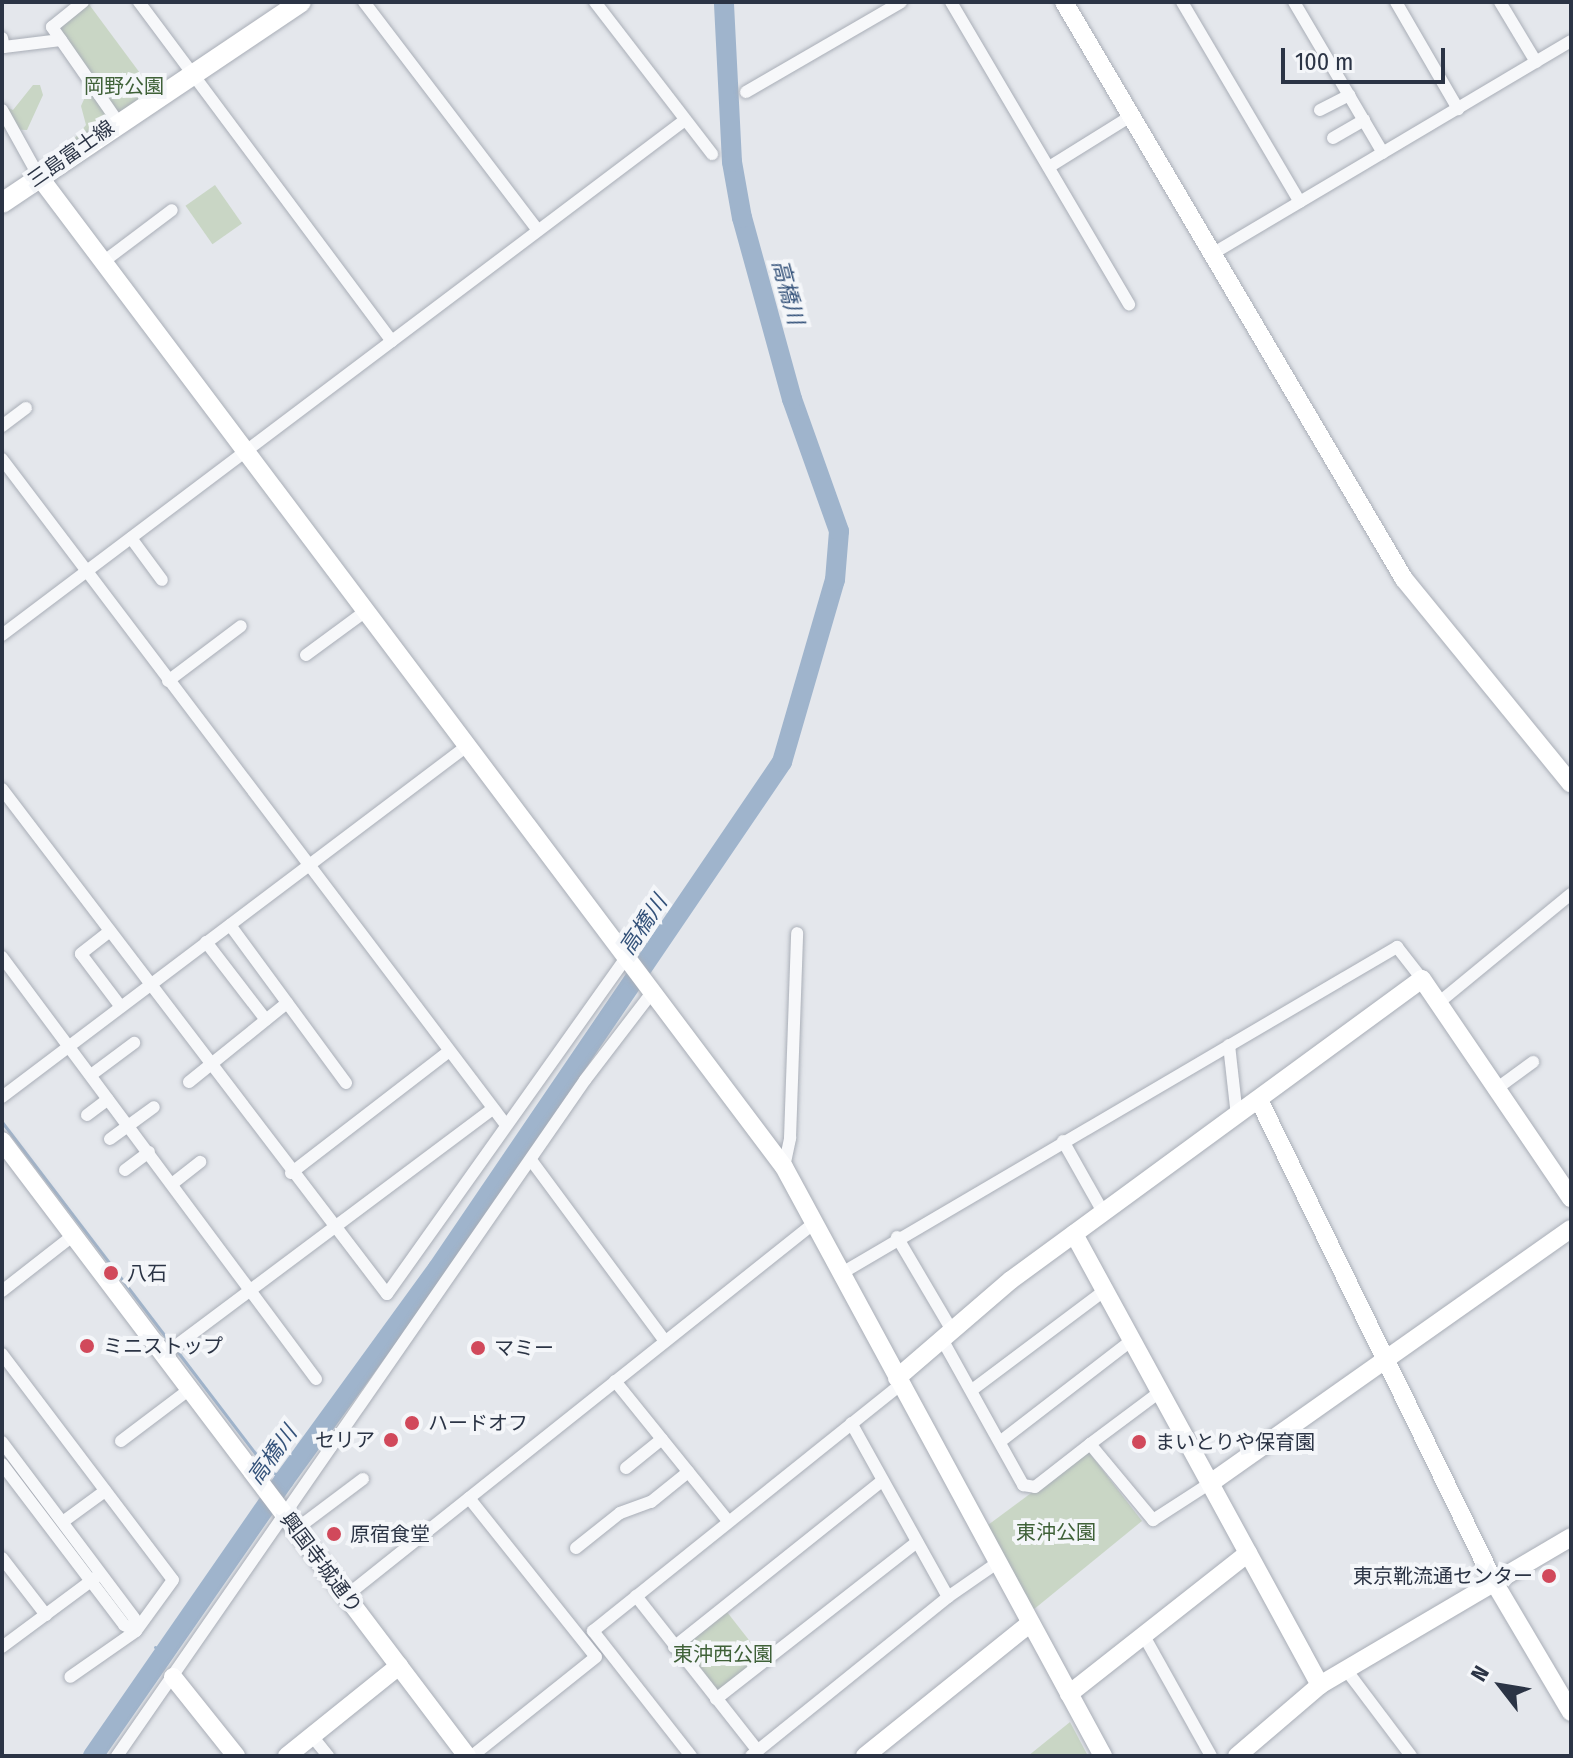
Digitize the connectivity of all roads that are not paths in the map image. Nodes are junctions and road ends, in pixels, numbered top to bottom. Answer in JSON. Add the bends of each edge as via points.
{"nodes":[{"id":1,"x":83,"y":2,"type":"edge"},
{"id":2,"x":139,"y":2,"type":"edge"},
{"id":3,"x":301,"y":2,"type":"edge"},
{"id":4,"x":364,"y":2,"type":"edge"},
{"id":5,"x":595,"y":2,"type":"edge"},
{"id":6,"x":901,"y":2,"type":"edge"},
{"id":7,"x":951,"y":2,"type":"edge"},
{"id":8,"x":1064,"y":2,"type":"edge"},
{"id":9,"x":1182,"y":2,"type":"edge"},
{"id":10,"x":1294,"y":2,"type":"edge"},
{"id":11,"x":1396,"y":2,"type":"edge"},
{"id":12,"x":1500,"y":2,"type":"edge"},
{"id":13,"x":61,"y":40,"type":"junction"},
{"id":14,"x":1571,"y":41,"type":"edge"},
{"id":15,"x":3,"y":45,"type":"edge"},
{"id":16,"x":1536,"y":62,"type":"junction"},
{"id":17,"x":190,"y":75,"type":"junction"},
{"id":18,"x":746,"y":92,"type":"dead end"},
{"id":19,"x":1349,"y":95,"type":"junction"},
{"id":20,"x":1458,"y":109,"type":"junction"},
{"id":21,"x":2,"y":110,"type":"edge"},
{"id":22,"x":1320,"y":110,"type":"dead end"},
{"id":23,"x":1131,"y":116,"type":"junction"},
{"id":24,"x":685,"y":120,"type":"junction"},
{"id":25,"x":1364,"y":120,"type":"junction"},
{"id":26,"x":118,"y":122,"type":"junction"},
{"id":27,"x":1333,"y":138,"type":"dead end"},
{"id":28,"x":1383,"y":153,"type":"junction"},
{"id":29,"x":712,"y":154,"type":"dead end"},
{"id":30,"x":1049,"y":167,"type":"junction"},
{"id":31,"x":38,"y":175,"type":"junction"},
{"id":32,"x":1300,"y":202,"type":"junction"},
{"id":33,"x":2,"y":203,"type":"edge"},
{"id":34,"x":172,"y":210,"type":"dead end"},
{"id":35,"x":538,"y":230,"type":"junction"},
{"id":36,"x":1212,"y":254,"type":"junction"},
{"id":37,"x":103,"y":262,"type":"junction"},
{"id":38,"x":1129,"y":304,"type":"dead end"},
{"id":39,"x":392,"y":341,"type":"junction"},
{"id":40,"x":26,"y":408,"type":"dead end"},
{"id":41,"x":2,"y":426,"type":"edge"},
{"id":42,"x":245,"y":451,"type":"junction"},
{"id":43,"x":2,"y":459,"type":"edge"},
{"id":44,"x":131,"y":538,"type":"junction"},
{"id":45,"x":86,"y":572,"type":"junction"},
{"id":46,"x":162,"y":580,"type":"dead end"},
{"id":47,"x":366,"y":611,"type":"junction"},
{"id":48,"x":241,"y":626,"type":"dead end"},
{"id":49,"x":2,"y":635,"type":"edge"},
{"id":50,"x":306,"y":655,"type":"dead end"},
{"id":51,"x":168,"y":681,"type":"junction"},
{"id":52,"x":467,"y":746,"type":"junction"},
{"id":53,"x":1571,"y":784,"type":"edge"},
{"id":54,"x":2,"y":789,"type":"edge"},
{"id":55,"x":307,"y":867,"type":"junction"},
{"id":56,"x":1571,"y":894,"type":"edge"},
{"id":57,"x":230,"y":925,"type":"junction"},
{"id":58,"x":110,"y":931,"type":"junction"},
{"id":59,"x":797,"y":933,"type":"dead end"},
{"id":60,"x":206,"y":942,"type":"junction"},
{"id":61,"x":627,"y":956,"type":"junction"},
{"id":62,"x":2,"y":957,"type":"edge"},
{"id":63,"x":1422,"y":979,"type":"junction"},
{"id":64,"x":150,"y":984,"type":"junction"},
{"id":65,"x":651,"y":989,"type":"junction"},
{"id":66,"x":287,"y":1003,"type":"junction"},
{"id":67,"x":1437,"y":1004,"type":"junction"},
{"id":68,"x":121,"y":1007,"type":"junction"},
{"id":69,"x":266,"y":1020,"type":"junction"},
{"id":70,"x":134,"y":1043,"type":"dead end"},
{"id":71,"x":1229,"y":1045,"type":"junction"},
{"id":72,"x":70,"y":1047,"type":"junction"},
{"id":73,"x":447,"y":1053,"type":"junction"},
{"id":74,"x":1533,"y":1062,"type":"dead end"},
{"id":75,"x":210,"y":1065,"type":"junction"},
{"id":76,"x":91,"y":1075,"type":"junction"},
{"id":77,"x":189,"y":1082,"type":"dead end"},
{"id":78,"x":346,"y":1083,"type":"dead end"},
{"id":79,"x":1496,"y":1089,"type":"junction"},
{"id":80,"x":2,"y":1097,"type":"edge"},
{"id":81,"x":108,"y":1099,"type":"junction"},
{"id":82,"x":1259,"y":1100,"type":"junction"},
{"id":83,"x":154,"y":1107,"type":"dead end"},
{"id":84,"x":492,"y":1109,"type":"junction"},
{"id":85,"x":87,"y":1115,"type":"dead end"},
{"id":86,"x":1237,"y":1116,"type":"junction"},
{"id":87,"x":506,"y":1125,"type":"junction"},
{"id":88,"x":129,"y":1126,"type":"junction"},
{"id":89,"x":110,"y":1139,"type":"dead end"},
{"id":90,"x":2,"y":1141,"type":"edge"},
{"id":91,"x":1063,"y":1141,"type":"junction"},
{"id":92,"x":149,"y":1152,"type":"junction"},
{"id":93,"x":531,"y":1160,"type":"junction"},
{"id":94,"x":200,"y":1162,"type":"dead end"},
{"id":95,"x":784,"y":1167,"type":"junction"},
{"id":96,"x":125,"y":1170,"type":"dead end"},
{"id":97,"x":291,"y":1173,"type":"junction"},
{"id":98,"x":172,"y":1184,"type":"junction"},
{"id":99,"x":1571,"y":1198,"type":"edge"},
{"id":100,"x":1103,"y":1212,"type":"junction"},
{"id":101,"x":813,"y":1224,"type":"junction"},
{"id":102,"x":335,"y":1229,"type":"junction"},
{"id":103,"x":1571,"y":1229,"type":"edge"},
{"id":104,"x":75,"y":1234,"type":"junction"},
{"id":105,"x":1074,"y":1234,"type":"junction"},
{"id":106,"x":897,"y":1237,"type":"junction"},
{"id":107,"x":842,"y":1273,"type":"junction"},
{"id":108,"x":252,"y":1290,"type":"junction"},
{"id":109,"x":2,"y":1291,"type":"edge"},
{"id":110,"x":1104,"y":1291,"type":"junction"},
{"id":111,"x":948,"y":1336,"type":"junction"},
{"id":112,"x":664,"y":1340,"type":"junction"},
{"id":113,"x":1132,"y":1340,"type":"junction"},
{"id":114,"x":170,"y":1350,"type":"junction"},
{"id":115,"x":2,"y":1354,"type":"edge"},
{"id":116,"x":1387,"y":1362,"type":"junction"},
{"id":117,"x":316,"y":1379,"type":"dead end"},
{"id":118,"x":615,"y":1381,"type":"junction"},
{"id":119,"x":899,"y":1382,"type":"junction"},
{"id":120,"x":191,"y":1388,"type":"junction"},
{"id":121,"x":972,"y":1390,"type":"junction"},
{"id":122,"x":1161,"y":1391,"type":"junction"},
{"id":123,"x":851,"y":1423,"type":"junction"},
{"id":124,"x":662,"y":1439,"type":"junction"},
{"id":125,"x":121,"y":1441,"type":"dead end"},
{"id":126,"x":1001,"y":1441,"type":"junction"},
{"id":127,"x":2,"y":1442,"type":"edge"},
{"id":128,"x":1090,"y":1444,"type":"junction"},
{"id":129,"x":2,"y":1464,"type":"edge"},
{"id":130,"x":626,"y":1468,"type":"dead end"},
{"id":131,"x":688,"y":1472,"type":"junction"},
{"id":132,"x":363,"y":1479,"type":"dead end"},
{"id":133,"x":881,"y":1482,"type":"junction"},
{"id":134,"x":1212,"y":1482,"type":"junction"},
{"id":135,"x":105,"y":1491,"type":"junction"},
{"id":136,"x":469,"y":1498,"type":"junction"},
{"id":137,"x":287,"y":1519,"type":"junction"},
{"id":138,"x":64,"y":1521,"type":"junction"},
{"id":139,"x":728,"y":1521,"type":"junction"},
{"id":140,"x":1571,"y":1537,"type":"edge"},
{"id":141,"x":917,"y":1542,"type":"junction"},
{"id":142,"x":576,"y":1548,"type":"dead end"},
{"id":143,"x":1248,"y":1553,"type":"junction"},
{"id":144,"x":2,"y":1558,"type":"edge"},
{"id":145,"x":997,"y":1563,"type":"junction"},
{"id":146,"x":96,"y":1578,"type":"junction"},
{"id":147,"x":1494,"y":1582,"type":"junction"},
{"id":148,"x":346,"y":1596,"type":"junction"},
{"id":149,"x":636,"y":1596,"type":"junction"},
{"id":150,"x":948,"y":1597,"type":"junction"},
{"id":151,"x":46,"y":1615,"type":"junction"},
{"id":152,"x":1028,"y":1625,"type":"junction"},
{"id":153,"x":136,"y":1631,"type":"junction"},
{"id":154,"x":1144,"y":1636,"type":"junction"},
{"id":155,"x":2,"y":1647,"type":"edge"},
{"id":156,"x":674,"y":1647,"type":"junction"},
{"id":157,"x":399,"y":1666,"type":"junction"},
{"id":158,"x":1347,"y":1671,"type":"junction"},
{"id":159,"x":70,"y":1677,"type":"dead end"},
{"id":160,"x":173,"y":1677,"type":"junction"},
{"id":161,"x":1320,"y":1685,"type":"junction"},
{"id":162,"x":1069,"y":1694,"type":"junction"},
{"id":163,"x":716,"y":1699,"type":"junction"},
{"id":164,"x":1571,"y":1712,"type":"edge"},
{"id":165,"x":312,"y":1736,"type":"junction"},
{"id":166,"x":754,"y":1753,"type":"edge"},
{"id":167,"x":117,"y":1756,"type":"edge"},
{"id":168,"x":236,"y":1756,"type":"edge"},
{"id":169,"x":287,"y":1756,"type":"edge"},
{"id":170,"x":328,"y":1756,"type":"edge"},
{"id":171,"x":469,"y":1756,"type":"edge"},
{"id":172,"x":691,"y":1756,"type":"edge"},
{"id":173,"x":865,"y":1756,"type":"edge"},
{"id":174,"x":1103,"y":1756,"type":"edge"},
{"id":175,"x":1211,"y":1756,"type":"edge"},
{"id":176,"x":1237,"y":1756,"type":"edge"},
{"id":177,"x":1411,"y":1756,"type":"edge"}],
"edges":[{"from":1,"to":13,"type":"street","via":[[52,27]]},
{"from":2,"to":17,"type":"street"},
{"from":3,"to":17,"type":"main road","name":"三島富士線"},
{"from":4,"to":35,"type":"street"},
{"from":5,"to":24,"type":"street"},
{"from":6,"to":18,"type":"street"},
{"from":7,"to":30,"type":"street"},
{"from":8,"to":23,"type":"street"},
{"from":9,"to":32,"type":"street"},
{"from":10,"to":19,"type":"street"},
{"from":11,"to":20,"type":"street"},
{"from":12,"to":16,"type":"street"},
{"from":13,"to":15,"type":"street"},
{"from":13,"to":26,"type":"street"},
{"from":14,"to":16,"type":"street"},
{"from":16,"to":20,"type":"street"},
{"from":17,"to":26,"type":"main road","name":"三島富士線"},
{"from":17,"to":39,"type":"street"},
{"from":19,"to":22,"type":"street"},
{"from":19,"to":25,"type":"street"},
{"from":20,"to":28,"type":"street"},
{"from":21,"to":31,"type":"street"},
{"from":23,"to":30,"type":"street"},
{"from":23,"to":36,"type":"street"},
{"from":24,"to":29,"type":"street"},
{"from":24,"to":35,"type":"street"},
{"from":25,"to":27,"type":"street"},
{"from":25,"to":28,"type":"street"},
{"from":26,"to":31,"type":"main road","name":"三島富士線"},
{"from":28,"to":32,"type":"street"},
{"from":30,"to":38,"type":"street"},
{"from":31,"to":33,"type":"main road","name":"三島富士線"},
{"from":31,"to":37,"type":"street"},
{"from":32,"to":36,"type":"street"},
{"from":34,"to":37,"type":"street"},
{"from":35,"to":39,"type":"street"},
{"from":36,"to":53,"type":"street","via":[[1404,579]]},
{"from":37,"to":42,"type":"street"},
{"from":39,"to":42,"type":"street"},
{"from":40,"to":41,"type":"street"},
{"from":42,"to":44,"type":"street"},
{"from":42,"to":47,"type":"street"},
{"from":43,"to":45,"type":"street"},
{"from":44,"to":45,"type":"street"},
{"from":44,"to":46,"type":"street"},
{"from":45,"to":49,"type":"street"},
{"from":45,"to":51,"type":"street"},
{"from":47,"to":50,"type":"street"},
{"from":47,"to":52,"type":"street"},
{"from":48,"to":51,"type":"street"},
{"from":51,"to":55,"type":"street"},
{"from":52,"to":55,"type":"street"},
{"from":52,"to":61,"type":"street"},
{"from":54,"to":58,"type":"street"},
{"from":55,"to":57,"type":"street"},
{"from":55,"to":73,"type":"street"},
{"from":56,"to":67,"type":"street"},
{"from":57,"to":60,"type":"street"},
{"from":57,"to":66,"type":"street"},
{"from":58,"to":64,"type":"street"},
{"from":58,"to":68,"type":"street","via":[[81,954]]},
{"from":59,"to":95,"type":"street","via":[[790,1138]]},
{"from":60,"to":64,"type":"street"},
{"from":60,"to":69,"type":"street"},
{"from":61,"to":65,"type":"street"},
{"from":61,"to":87,"type":"street"},
{"from":62,"to":72,"type":"street"},
{"from":63,"to":67,"type":"street"},
{"from":63,"to":71,"type":"street","via":[[1397,947]]},
{"from":63,"to":82,"type":"street"},
{"from":64,"to":68,"type":"street"},
{"from":64,"to":75,"type":"street"},
{"from":65,"to":93,"type":"street"},
{"from":65,"to":95,"type":"street"},
{"from":66,"to":69,"type":"street"},
{"from":66,"to":78,"type":"street"},
{"from":67,"to":79,"type":"street"},
{"from":68,"to":72,"type":"street"},
{"from":69,"to":75,"type":"street"},
{"from":70,"to":76,"type":"street"},
{"from":71,"to":86,"type":"street"},
{"from":71,"to":91,"type":"street"},
{"from":72,"to":76,"type":"street"},
{"from":72,"to":80,"type":"street"},
{"from":73,"to":84,"type":"street"},
{"from":73,"to":97,"type":"street"},
{"from":74,"to":79,"type":"street"},
{"from":75,"to":77,"type":"street"},
{"from":75,"to":97,"type":"street"},
{"from":76,"to":81,"type":"street"},
{"from":79,"to":99,"type":"street"},
{"from":81,"to":85,"type":"street"},
{"from":81,"to":88,"type":"street"},
{"from":82,"to":86,"type":"street"},
{"from":82,"to":116,"type":"street"},
{"from":83,"to":88,"type":"street"},
{"from":84,"to":87,"type":"street"},
{"from":84,"to":102,"type":"street"},
{"from":86,"to":100,"type":"street"},
{"from":87,"to":102,"type":"street","via":[[387,1294]]},
{"from":88,"to":89,"type":"street"},
{"from":88,"to":92,"type":"street"},
{"from":90,"to":104,"type":"street","name":"興国寺城通り"},
{"from":91,"to":100,"type":"street"},
{"from":91,"to":106,"type":"street"},
{"from":92,"to":96,"type":"street"},
{"from":92,"to":98,"type":"street"},
{"from":93,"to":112,"type":"street"},
{"from":93,"to":137,"type":"street"},
{"from":94,"to":98,"type":"street"},
{"from":95,"to":101,"type":"street"},
{"from":97,"to":102,"type":"street"},
{"from":98,"to":108,"type":"street"},
{"from":100,"to":105,"type":"street"},
{"from":101,"to":107,"type":"street"},
{"from":101,"to":112,"type":"street"},
{"from":102,"to":108,"type":"street"},
{"from":103,"to":116,"type":"street"},
{"from":104,"to":109,"type":"street"},
{"from":104,"to":114,"type":"street","name":"興国寺城通り"},
{"from":105,"to":110,"type":"street"},
{"from":105,"to":111,"type":"street"},
{"from":106,"to":107,"type":"street"},
{"from":106,"to":111,"type":"street"},
{"from":107,"to":119,"type":"street"},
{"from":108,"to":114,"type":"street"},
{"from":108,"to":117,"type":"street"},
{"from":110,"to":113,"type":"street"},
{"from":110,"to":121,"type":"street"},
{"from":111,"to":119,"type":"street"},
{"from":111,"to":121,"type":"street"},
{"from":112,"to":118,"type":"street"},
{"from":113,"to":122,"type":"street"},
{"from":113,"to":126,"type":"street"},
{"from":114,"to":120,"type":"street","name":"興国寺城通り"},
{"from":115,"to":135,"type":"street"},
{"from":116,"to":134,"type":"street"},
{"from":116,"to":147,"type":"street"},
{"from":118,"to":124,"type":"street"},
{"from":118,"to":136,"type":"street"},
{"from":119,"to":123,"type":"street"},
{"from":119,"to":145,"type":"street"},
{"from":120,"to":125,"type":"street"},
{"from":120,"to":137,"type":"street","name":"興国寺城通り"},
{"from":121,"to":126,"type":"street"},
{"from":122,"to":128,"type":"street"},
{"from":122,"to":134,"type":"street"},
{"from":123,"to":133,"type":"street"},
{"from":123,"to":139,"type":"street"},
{"from":124,"to":130,"type":"street"},
{"from":124,"to":131,"type":"street"},
{"from":126,"to":128,"type":"street","via":[[1023,1485],[1035,1487]]},
{"from":127,"to":138,"type":"street"},
{"from":128,"to":134,"type":"street","via":[[1153,1520]]},
{"from":129,"to":146,"type":"street"},
{"from":131,"to":139,"type":"street"},
{"from":131,"to":142,"type":"street","via":[[651,1502],[620,1513]]},
{"from":132,"to":137,"type":"street"},
{"from":133,"to":141,"type":"street"},
{"from":133,"to":156,"type":"street"},
{"from":134,"to":143,"type":"street"},
{"from":135,"to":138,"type":"street"},
{"from":135,"to":153,"type":"street","via":[[173,1580]]},
{"from":136,"to":148,"type":"street"},
{"from":136,"to":171,"type":"street","via":[[596,1657]]},
{"from":137,"to":148,"type":"street","name":"興国寺城通り"},
{"from":137,"to":160,"type":"street"},
{"from":138,"to":146,"type":"street"},
{"from":139,"to":149,"type":"street"},
{"from":140,"to":147,"type":"street"},
{"from":141,"to":150,"type":"street"},
{"from":141,"to":163,"type":"street"},
{"from":143,"to":154,"type":"street"},
{"from":143,"to":161,"type":"street"},
{"from":144,"to":151,"type":"street"},
{"from":145,"to":150,"type":"street"},
{"from":145,"to":152,"type":"street"},
{"from":146,"to":151,"type":"street"},
{"from":146,"to":153,"type":"street","via":[[124,1625]]},
{"from":147,"to":158,"type":"street"},
{"from":147,"to":164,"type":"street"},
{"from":148,"to":157,"type":"street","name":"興国寺城通り"},
{"from":149,"to":156,"type":"street"},
{"from":149,"to":172,"type":"street","via":[[593,1631]]},
{"from":150,"to":166,"type":"street"},
{"from":151,"to":155,"type":"street"},
{"from":152,"to":162,"type":"street"},
{"from":152,"to":173,"type":"street"},
{"from":153,"to":159,"type":"street"},
{"from":154,"to":162,"type":"street"},
{"from":154,"to":175,"type":"street"},
{"from":156,"to":163,"type":"street"},
{"from":157,"to":165,"type":"street"},
{"from":157,"to":171,"type":"street","name":"興国寺城通り"},
{"from":158,"to":161,"type":"street"},
{"from":158,"to":177,"type":"street"},
{"from":160,"to":167,"type":"street"},
{"from":160,"to":168,"type":"street"},
{"from":161,"to":176,"type":"street"},
{"from":162,"to":174,"type":"street"},
{"from":163,"to":166,"type":"street"},
{"from":165,"to":169,"type":"street"},
{"from":165,"to":170,"type":"street"}]}
